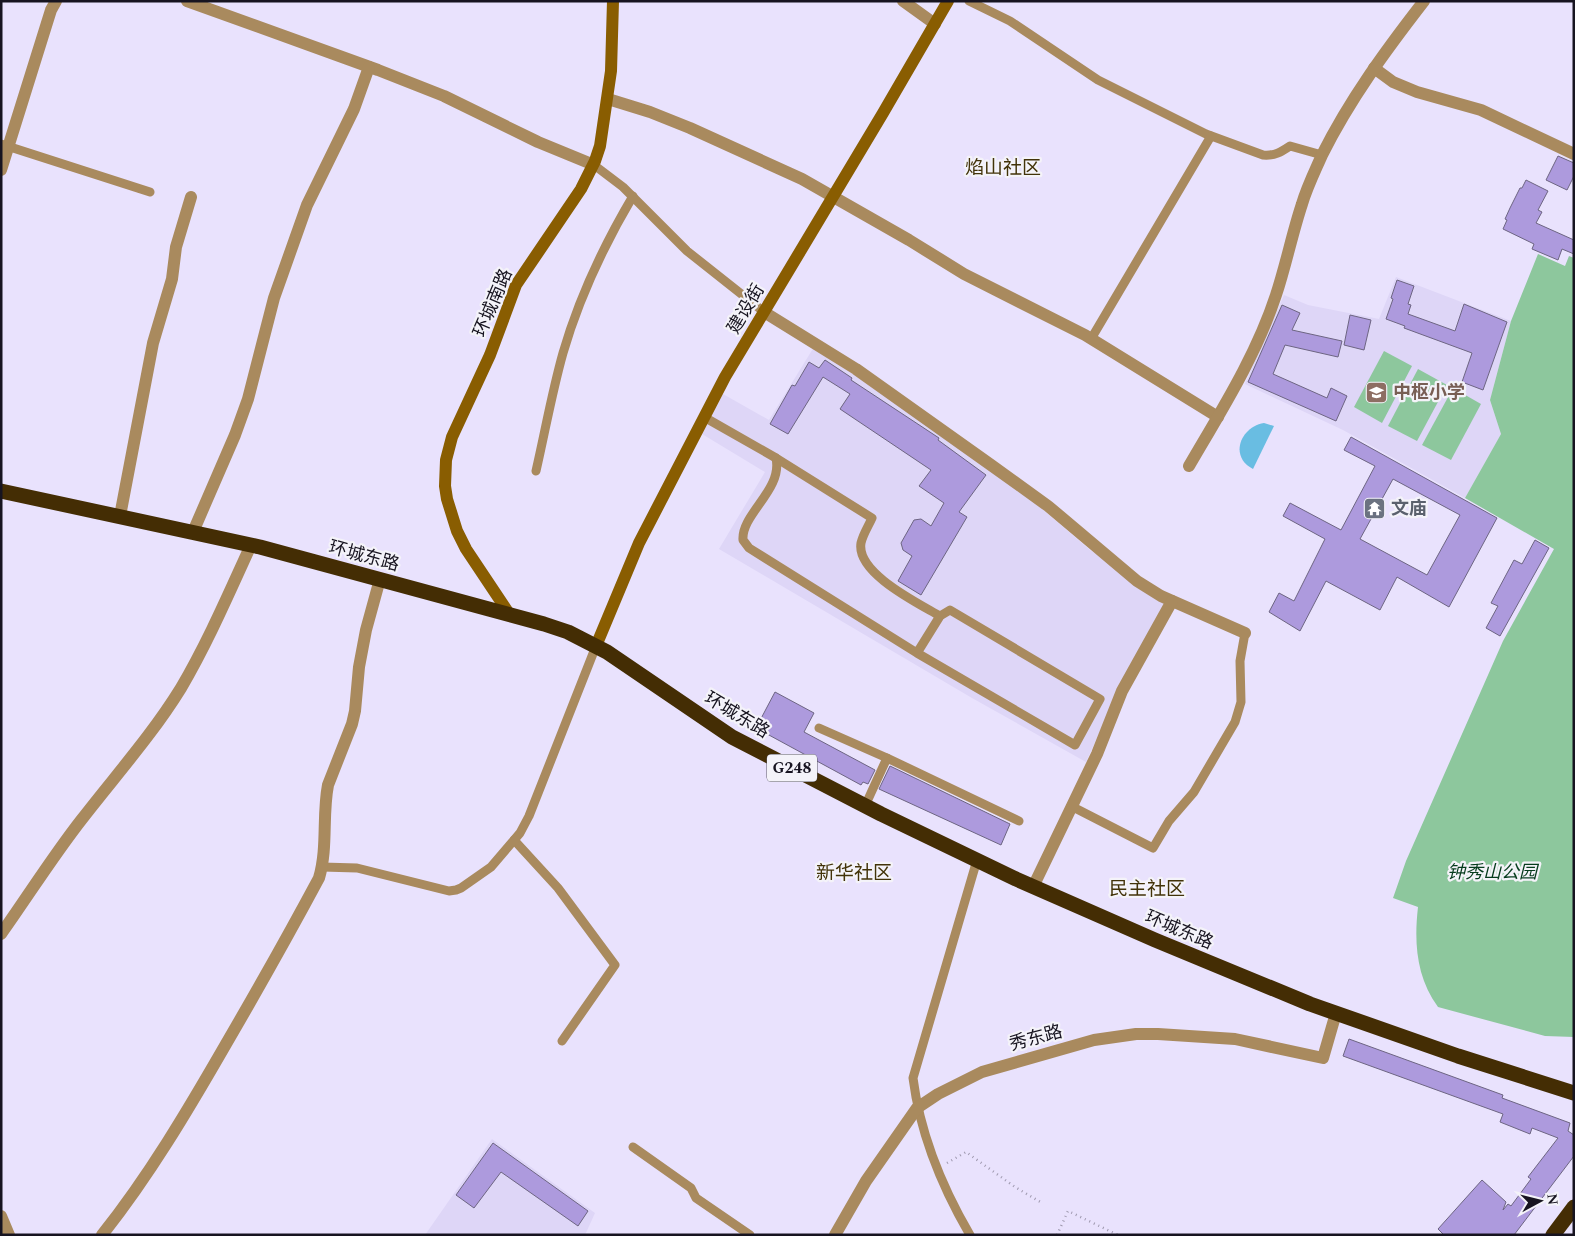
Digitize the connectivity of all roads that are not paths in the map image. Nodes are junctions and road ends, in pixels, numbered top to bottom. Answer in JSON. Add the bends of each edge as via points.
{"nodes":[{"id":1,"x":56,"y":1,"type":"edge"},
{"id":2,"x":187,"y":1,"type":"edge"},
{"id":3,"x":613,"y":1,"type":"edge"},
{"id":4,"x":903,"y":1,"type":"edge"},
{"id":5,"x":948,"y":1,"type":"edge"},
{"id":6,"x":969,"y":1,"type":"edge"},
{"id":7,"x":1424,"y":1,"type":"edge"},
{"id":8,"x":935,"y":24,"type":"junction"},
{"id":9,"x":369,"y":66,"type":"junction"},
{"id":10,"x":1374,"y":68,"type":"junction"},
{"id":11,"x":608,"y":98,"type":"junction"},
{"id":12,"x":1210,"y":136,"type":"junction"},
{"id":13,"x":5,"y":145,"type":"edge"},
{"id":14,"x":1574,"y":154,"type":"edge"},
{"id":15,"x":1322,"y":155,"type":"junction"},
{"id":16,"x":594,"y":165,"type":"junction"},
{"id":17,"x":1,"y":170,"type":"edge"},
{"id":18,"x":150,"y":192,"type":"dead end"},
{"id":19,"x":633,"y":196,"type":"junction"},
{"id":20,"x":833,"y":196,"type":"junction"},
{"id":21,"x":190,"y":197,"type":"dead end"},
{"id":22,"x":764,"y":312,"type":"junction"},
{"id":23,"x":1091,"y":339,"type":"junction"},
{"id":24,"x":704,"y":417,"type":"junction"},
{"id":25,"x":1218,"y":417,"type":"junction"},
{"id":26,"x":776,"y":458,"type":"junction"},
{"id":27,"x":1189,"y":466,"type":"dead end"},
{"id":28,"x":536,"y":471,"type":"dead end"},
{"id":29,"x":1,"y":491,"type":"edge"},
{"id":30,"x":120,"y":516,"type":"junction"},
{"id":31,"x":193,"y":532,"type":"junction"},
{"id":32,"x":251,"y":545,"type":"junction"},
{"id":33,"x":380,"y":579,"type":"junction"},
{"id":34,"x":1172,"y":601,"type":"junction"},
{"id":35,"x":510,"y":615,"type":"junction"},
{"id":36,"x":940,"y":616,"type":"junction"},
{"id":37,"x":1245,"y":633,"type":"joint"},
{"id":38,"x":596,"y":646,"type":"junction"},
{"id":39,"x":917,"y":653,"type":"junction"},
{"id":40,"x":819,"y":728,"type":"dead end"},
{"id":41,"x":887,"y":758,"type":"junction"},
{"id":42,"x":865,"y":806,"type":"junction"},
{"id":43,"x":1071,"y":806,"type":"junction"},
{"id":44,"x":1019,"y":821,"type":"dead end"},
{"id":45,"x":514,"y":840,"type":"junction"},
{"id":46,"x":977,"y":860,"type":"junction"},
{"id":47,"x":322,"y":867,"type":"junction"},
{"id":48,"x":1033,"y":887,"type":"junction"},
{"id":49,"x":1,"y":934,"type":"edge"},
{"id":50,"x":1336,"y":1013,"type":"junction"},
{"id":51,"x":562,"y":1041,"type":"dead end"},
{"id":52,"x":1574,"y":1093,"type":"edge"},
{"id":53,"x":917,"y":1108,"type":"junction"},
{"id":54,"x":633,"y":1147,"type":"dead end"},
{"id":55,"x":1574,"y":1207,"type":"edge"},
{"id":56,"x":1,"y":1216,"type":"edge"},
{"id":57,"x":9,"y":1235,"type":"edge"},
{"id":58,"x":102,"y":1235,"type":"edge"},
{"id":59,"x":750,"y":1235,"type":"edge"},
{"id":60,"x":835,"y":1235,"type":"edge"},
{"id":61,"x":970,"y":1235,"type":"edge"},
{"id":62,"x":1553,"y":1235,"type":"edge"}],
"edges":[{"from":1,"to":13,"type":"street"},
{"from":2,"to":9,"type":"street"},
{"from":3,"to":11,"type":"street","name":"环城南路"},
{"from":4,"to":8,"type":"street"},
{"from":5,"to":8,"type":"street","name":"建设街"},
{"from":6,"to":12,"type":"lane","via":[[1010,21],[1098,80]]},
{"from":7,"to":10,"type":"street"},
{"from":8,"to":20,"type":"street","name":"建设街"},
{"from":9,"to":16,"type":"street","via":[[444,96],[538,142]]},
{"from":9,"to":31,"type":"street","via":[[354,109],[307,206],[274,298],[256,372],[235,435]]},
{"from":10,"to":14,"type":"street","via":[[1393,82],[1480,110]]},
{"from":10,"to":15,"type":"street"},
{"from":11,"to":16,"type":"street","name":"环城南路"},
{"from":11,"to":20,"type":"street","via":[[723,142]]},
{"from":12,"to":15,"type":"lane","via":[[1270,156],[1290,146]]},
{"from":12,"to":23,"type":"lane"},
{"from":13,"to":17,"type":"street"},
{"from":13,"to":18,"type":"lane"},
{"from":15,"to":25,"type":"street","via":[[1302,203],[1264,326],[1246,368]]},
{"from":16,"to":19,"type":"lane"},
{"from":16,"to":35,"type":"street","name":"环城南路","via":[[516,285],[490,355],[452,437],[446,460],[447,500],[458,531],[466,549]]},
{"from":19,"to":22,"type":"lane","via":[[687,250]]},
{"from":19,"to":28,"type":"lane","via":[[596,266],[573,324],[557,377]]},
{"from":20,"to":22,"type":"street","name":"建设街"},
{"from":20,"to":23,"type":"street","via":[[972,278]]},
{"from":21,"to":30,"type":"street","via":[[176,247],[172,279],[153,342]]},
{"from":22,"to":24,"type":"street","name":"建设街"},
{"from":22,"to":34,"type":"street","via":[[924,416],[1048,506],[1137,581]]},
{"from":23,"to":25,"type":"street"},
{"from":24,"to":26,"type":"lane"},
{"from":24,"to":38,"type":"street","name":"建设街","via":[[639,543]]},
{"from":25,"to":27,"type":"street"},
{"from":26,"to":36,"type":"lane","via":[[872,518],[861,543],[862,557],[870,569]]},
{"from":26,"to":39,"type":"lane","via":[[774,480],[744,530],[745,545]]},
{"from":29,"to":30,"type":"highway","name":"环城东路","number":"G248"},
{"from":30,"to":31,"type":"highway","name":"环城东路","number":"G248"},
{"from":31,"to":32,"type":"highway","name":"环城东路","number":"G248"},
{"from":32,"to":33,"type":"highway","name":"环城东路","number":"G248"},
{"from":32,"to":49,"type":"street","via":[[198,657],[175,696],[143,744],[64,842]]},
{"from":33,"to":35,"type":"highway","name":"环城东路","number":"G248"},
{"from":33,"to":47,"type":"street","via":[[359,667],[354,718],[328,785]]},
{"from":34,"to":37,"type":"street"},
{"from":34,"to":43,"type":"street","via":[[1122,691],[1097,754]]},
{"from":35,"to":38,"type":"highway","name":"环城东路","number":"G248","via":[[568,632]]},
{"from":36,"to":39,"type":"lane"},
{"from":36,"to":39,"type":"lane","via":[[950,610],[1100,699],[1075,745]]},
{"from":37,"to":43,"type":"lane","via":[[1240,661],[1241,702],[1235,722],[1194,792],[1169,821],[1153,848]]},
{"from":38,"to":42,"type":"highway","name":"环城东路","number":"G248","via":[[732,737]]},
{"from":38,"to":45,"type":"lane","via":[[529,816]]},
{"from":40,"to":41,"type":"lane"},
{"from":41,"to":42,"type":"lane"},
{"from":41,"to":44,"type":"lane"},
{"from":42,"to":46,"type":"highway","name":"环城东路","number":"G248"},
{"from":43,"to":48,"type":"street"},
{"from":45,"to":47,"type":"lane","via":[[492,866],[456,890],[449,891],[357,868]]},
{"from":45,"to":51,"type":"lane","via":[[558,888],[615,965]]},
{"from":46,"to":48,"type":"highway","name":"环城东路","number":"G248"},
{"from":46,"to":53,"type":"lane","via":[[913,1078]]},
{"from":47,"to":58,"type":"street","via":[[283,945],[184,1117]]},
{"from":48,"to":50,"type":"highway","name":"环城东路","number":"G248","via":[[1206,962]]},
{"from":50,"to":52,"type":"highway","name":"环城东路","number":"G248"},
{"from":50,"to":53,"type":"street","name":"秀东路","via":[[1323,1058],[1235,1039],[1158,1034],[1115,1036],[982,1072]]},
{"from":53,"to":60,"type":"street","name":"秀东路","via":[[866,1181]]},
{"from":53,"to":61,"type":"lane","via":[[937,1169]]},
{"from":54,"to":59,"type":"lane","via":[[691,1188],[696,1198]]},
{"from":55,"to":62,"type":"highway"},
{"from":56,"to":57,"type":"street"}]}
